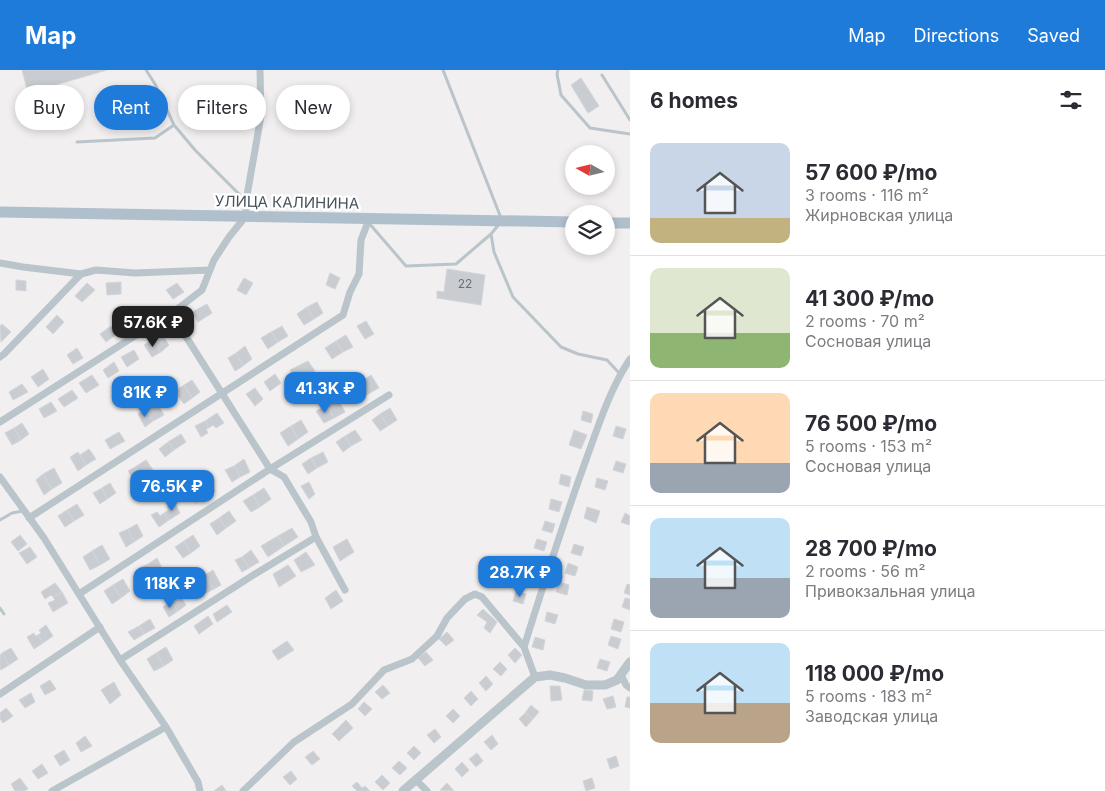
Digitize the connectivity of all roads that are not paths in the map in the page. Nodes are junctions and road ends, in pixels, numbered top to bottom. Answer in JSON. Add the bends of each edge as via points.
{"nodes":[{"id":1,"x":146,"y":70,"type":"edge"},
{"id":2,"x":260,"y":70,"type":"edge"},
{"id":3,"x":443,"y":70,"type":"edge"},
{"id":4,"x":558,"y":70,"type":"edge"},
{"id":5,"x":602,"y":75,"type":"dead end"},
{"id":6,"x":630,"y":120,"type":"edge"},
{"id":7,"x":174,"y":125,"type":"junction"},
{"id":8,"x":630,"y":134,"type":"edge"},
{"id":9,"x":77,"y":142,"type":"dead end"},
{"id":10,"x":246,"y":201,"type":"junction"},
{"id":11,"x":0,"y":212,"type":"edge"},
{"id":12,"x":246,"y":216,"type":"junction"},
{"id":13,"x":370,"y":220,"type":"junction"},
{"id":14,"x":502,"y":221,"type":"junction"},
{"id":15,"x":565,"y":222,"type":"edge"},
{"id":16,"x":615,"y":222,"type":"edge"},
{"id":17,"x":630,"y":223,"type":"edge"},
{"id":18,"x":491,"y":234,"type":"junction"},
{"id":19,"x":0,"y":263,"type":"edge"},
{"id":20,"x":210,"y":270,"type":"junction"},
{"id":21,"x":81,"y":274,"type":"junction"},
{"id":22,"x":171,"y":313,"type":"junction"},
{"id":23,"x":0,"y":357,"type":"edge"},
{"id":24,"x":630,"y":359,"type":"edge"},
{"id":25,"x":620,"y":374,"type":"junction"},
{"id":26,"x":222,"y":393,"type":"junction"},
{"id":27,"x":389,"y":395,"type":"dead end"},
{"id":28,"x":0,"y":422,"type":"edge"},
{"id":29,"x":270,"y":469,"type":"junction"},
{"id":30,"x":0,"y":477,"type":"edge"},
{"id":31,"x":24,"y":511,"type":"junction"},
{"id":32,"x":29,"y":518,"type":"junction"},
{"id":33,"x":0,"y":520,"type":"edge"},
{"id":34,"x":316,"y":537,"type":"junction"},
{"id":35,"x":345,"y":590,"type":"dead end"},
{"id":36,"x":79,"y":594,"type":"junction"},
{"id":37,"x":0,"y":608,"type":"edge"},
{"id":38,"x":4,"y":614,"type":"dead end"},
{"id":39,"x":100,"y":627,"type":"junction"},
{"id":40,"x":524,"y":647,"type":"junction"},
{"id":41,"x":120,"y":660,"type":"junction"},
{"id":42,"x":630,"y":662,"type":"edge"},
{"id":43,"x":621,"y":676,"type":"junction"},
{"id":44,"x":535,"y":677,"type":"junction"},
{"id":45,"x":630,"y":688,"type":"edge"},
{"id":46,"x":0,"y":694,"type":"edge"},
{"id":47,"x":166,"y":727,"type":"junction"},
{"id":48,"x":416,"y":780,"type":"junction"},
{"id":49,"x":52,"y":791,"type":"edge"},
{"id":50,"x":200,"y":791,"type":"edge"},
{"id":51,"x":243,"y":791,"type":"edge"},
{"id":52,"x":403,"y":791,"type":"edge"},
{"id":53,"x":427,"y":791,"type":"edge"}],
"edges":[{"from":1,"to":7,"type":"lane"},
{"from":2,"to":10,"type":"street","via":[[261,116]]},
{"from":3,"to":14,"type":"lane"},
{"from":4,"to":8,"type":"lane","via":[[561,95],[590,128]]},
{"from":5,"to":6,"type":"lane"},
{"from":7,"to":9,"type":"lane","via":[[155,138]]},
{"from":7,"to":10,"type":"lane"},
{"from":10,"to":12,"type":"street"},
{"from":11,"to":12,"type":"main road","name":"УЛИЦА КАЛИНИНА"},
{"from":12,"to":13,"type":"main road","name":"УЛИЦА КАЛИНИНА"},
{"from":12,"to":20,"type":"street"},
{"from":13,"to":14,"type":"main road","name":"УЛИЦА КАЛИНИНА"},
{"from":13,"to":18,"type":"lane","via":[[406,266],[456,264]]},
{"from":13,"to":26,"type":"street","via":[[361,240],[359,274],[343,315]]},
{"from":14,"to":15,"type":"main road","name":"УЛИЦА КАЛИНИНА"},
{"from":14,"to":18,"type":"lane"},
{"from":16,"to":17,"type":"main road"},
{"from":18,"to":25,"type":"lane","via":[[494,252],[514,297],[561,347],[607,360]]},
{"from":19,"to":21,"type":"street"},
{"from":20,"to":21,"type":"street","via":[[135,273],[96,270]]},
{"from":20,"to":22,"type":"street","via":[[202,290]]},
{"from":21,"to":23,"type":"street"},
{"from":22,"to":26,"type":"street"},
{"from":22,"to":28,"type":"street"},
{"from":24,"to":25,"type":"street"},
{"from":25,"to":40,"type":"street","via":[[566,513]]},
{"from":26,"to":29,"type":"street"},
{"from":26,"to":32,"type":"street"},
{"from":27,"to":29,"type":"street"},
{"from":29,"to":34,"type":"street","via":[[284,477],[311,522]]},
{"from":29,"to":36,"type":"street"},
{"from":30,"to":31,"type":"street"},
{"from":31,"to":32,"type":"street"},
{"from":31,"to":33,"type":"lane"},
{"from":32,"to":36,"type":"street"},
{"from":34,"to":35,"type":"street"},
{"from":34,"to":41,"type":"street"},
{"from":36,"to":39,"type":"street"},
{"from":37,"to":38,"type":"lane"},
{"from":39,"to":41,"type":"street"},
{"from":39,"to":46,"type":"street"},
{"from":40,"to":44,"type":"street"},
{"from":40,"to":51,"type":"street","via":[[482,597],[475,594],[465,599],[447,618],[437,636],[412,660],[384,670],[352,704],[294,742]]},
{"from":41,"to":47,"type":"street"},
{"from":42,"to":43,"type":"street"},
{"from":43,"to":44,"type":"street","via":[[605,685],[586,685],[550,675]]},
{"from":43,"to":45,"type":"street"},
{"from":44,"to":48,"type":"street"},
{"from":47,"to":49,"type":"street"},
{"from":47,"to":50,"type":"street"},
{"from":48,"to":52,"type":"street"},
{"from":48,"to":53,"type":"street"}]}
